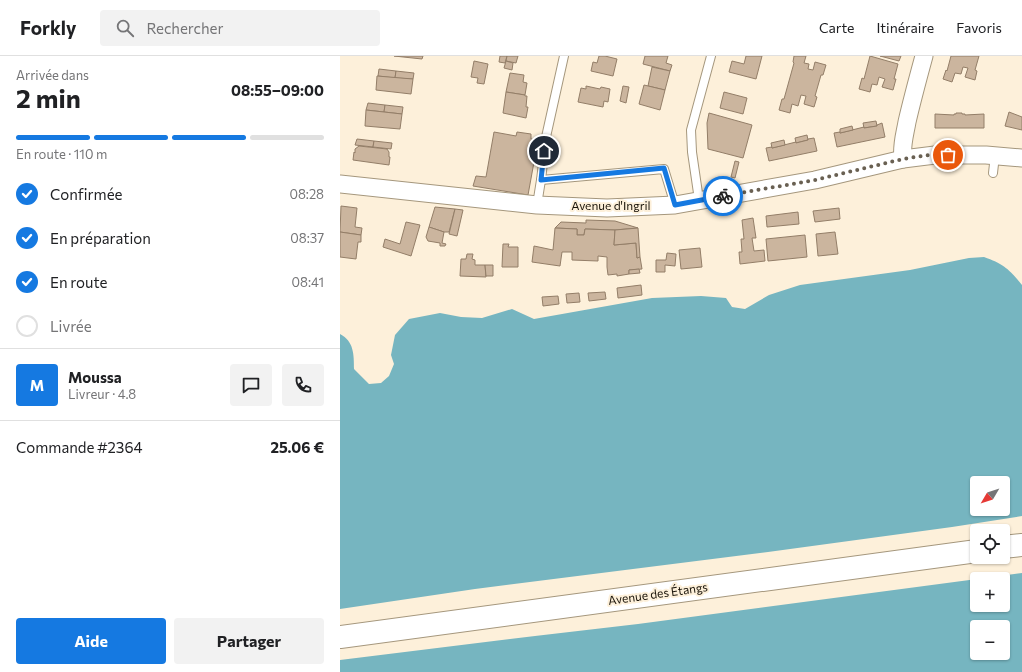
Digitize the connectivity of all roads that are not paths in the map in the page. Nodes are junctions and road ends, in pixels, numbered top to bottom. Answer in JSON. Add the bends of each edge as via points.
{"nodes":[{"id":1,"x":564,"y":56,"type":"edge"},
{"id":2,"x":710,"y":56,"type":"edge"},
{"id":3,"x":924,"y":56,"type":"edge"},
{"id":4,"x":995,"y":155,"type":"junction"},
{"id":5,"x":1022,"y":158,"type":"edge"},
{"id":6,"x":903,"y":159,"type":"junction"},
{"id":7,"x":993,"y":172,"type":"dead end"},
{"id":8,"x":541,"y":180,"type":"junction"},
{"id":9,"x":340,"y":184,"type":"edge"},
{"id":10,"x":699,"y":200,"type":"junction"},
{"id":11,"x":537,"y":205,"type":"junction"},
{"id":12,"x":675,"y":205,"type":"junction"},
{"id":13,"x":1022,"y":545,"type":"edge"},
{"id":14,"x":1010,"y":547,"type":"edge"},
{"id":15,"x":970,"y":552,"type":"edge"},
{"id":16,"x":340,"y":637,"type":"edge"}],
"edges":[{"from":1,"to":8,"type":"lane","via":[[546,137]]},
{"from":2,"to":10,"type":"lane","via":[[691,130]]},
{"from":3,"to":6,"type":"street","via":[[904,136]]},
{"from":4,"to":5,"type":"street","name":"Avenue d'Ingril"},
{"from":4,"to":6,"type":"street","name":"Avenue d'Ingril","via":[[935,154]]},
{"from":4,"to":7,"type":"lane"},
{"from":6,"to":10,"type":"street","name":"Avenue d'Ingril","via":[[815,180]]},
{"from":8,"to":11,"type":"lane"},
{"from":8,"to":12,"type":"lane","via":[[664,168]]},
{"from":9,"to":11,"type":"street","name":"Avenue d'Ingril"},
{"from":10,"to":12,"type":"street","name":"Avenue d'Ingril"},
{"from":11,"to":12,"type":"street","name":"Avenue d'Ingril","via":[[607,208]]},
{"from":13,"to":14,"type":"street"},
{"from":15,"to":16,"type":"street","name":"Avenue des Étangs"}]}
